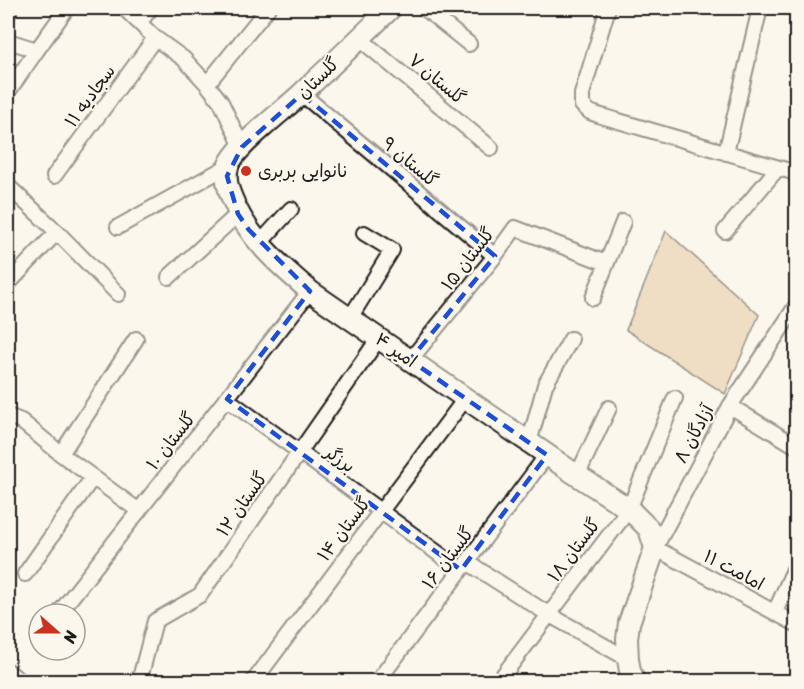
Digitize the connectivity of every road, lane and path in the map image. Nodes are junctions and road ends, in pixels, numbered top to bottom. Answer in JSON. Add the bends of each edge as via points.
{"nodes":[{"id":1,"x":10,"y":8,"type":"edge"},
{"id":2,"x":68,"y":8,"type":"edge"},
{"id":3,"x":124,"y":8,"type":"edge"},
{"id":4,"x":152,"y":8,"type":"edge"},
{"id":5,"x":268,"y":8,"type":"edge"},
{"id":6,"x":389,"y":8,"type":"edge"},
{"id":7,"x":424,"y":8,"type":"edge"},
{"id":8,"x":608,"y":8,"type":"edge"},
{"id":9,"x":760,"y":8,"type":"edge"},
{"id":10,"x":8,"y":14,"type":"edge"},
{"id":11,"x":140,"y":22,"type":"junction"},
{"id":12,"x":156,"y":38,"type":"junction"},
{"id":13,"x":359,"y":38,"type":"junction"},
{"id":14,"x":8,"y":41,"type":"edge"},
{"id":15,"x":469,"y":44,"type":"dead end"},
{"id":16,"x":36,"y":50,"type":"junction"},
{"id":17,"x":207,"y":84,"type":"junction"},
{"id":18,"x":8,"y":92,"type":"edge"},
{"id":19,"x":302,"y":94,"type":"junction"},
{"id":20,"x":242,"y":147,"type":"junction"},
{"id":21,"x":491,"y":148,"type":"dead end"},
{"id":22,"x":726,"y":153,"type":"junction"},
{"id":23,"x":228,"y":166,"type":"junction"},
{"id":24,"x":778,"y":168,"type":"junction"},
{"id":25,"x":796,"y":173,"type":"edge"},
{"id":26,"x":54,"y":176,"type":"dead end"},
{"id":27,"x":8,"y":186,"type":"edge"},
{"id":28,"x":291,"y":209,"type":"dead end"},
{"id":29,"x":238,"y":214,"type":"junction"},
{"id":30,"x":623,"y":222,"type":"dead end"},
{"id":31,"x":118,"y":227,"type":"dead end"},
{"id":32,"x":725,"y":231,"type":"dead end"},
{"id":33,"x":57,"y":232,"type":"junction"},
{"id":34,"x":364,"y":233,"type":"dead end"},
{"id":35,"x":259,"y":244,"type":"junction"},
{"id":36,"x":495,"y":256,"type":"junction"},
{"id":37,"x":606,"y":263,"type":"junction"},
{"id":38,"x":169,"y":277,"type":"dead end"},
{"id":39,"x":9,"y":280,"type":"edge"},
{"id":40,"x":310,"y":291,"type":"junction"},
{"id":41,"x":118,"y":294,"type":"dead end"},
{"id":42,"x":593,"y":298,"type":"dead end"},
{"id":43,"x":796,"y":306,"type":"edge"},
{"id":44,"x":350,"y":318,"type":"junction"},
{"id":45,"x":379,"y":338,"type":"junction"},
{"id":46,"x":136,"y":339,"type":"dead end"},
{"id":47,"x":571,"y":339,"type":"dead end"},
{"id":48,"x":410,"y":360,"type":"junction"},
{"id":49,"x":675,"y":398,"type":"dead end"},
{"id":50,"x":227,"y":399,"type":"junction"},
{"id":51,"x":465,"y":399,"type":"junction"},
{"id":52,"x":730,"y":406,"type":"junction"},
{"id":53,"x":609,"y":408,"type":"dead end"},
{"id":54,"x":8,"y":418,"type":"edge"},
{"id":55,"x":529,"y":443,"type":"junction"},
{"id":56,"x":796,"y":446,"type":"edge"},
{"id":57,"x":300,"y":452,"type":"junction"},
{"id":58,"x":61,"y":454,"type":"junction"},
{"id":59,"x":547,"y":455,"type":"junction"},
{"id":60,"x":577,"y":476,"type":"junction"},
{"id":61,"x":93,"y":477,"type":"junction"},
{"id":62,"x":629,"y":509,"type":"junction"},
{"id":63,"x":139,"y":511,"type":"junction"},
{"id":64,"x":380,"y":511,"type":"junction"},
{"id":65,"x":655,"y":548,"type":"junction"},
{"id":66,"x":796,"y":565,"type":"edge"},
{"id":67,"x":464,"y":566,"type":"junction"},
{"id":68,"x":25,"y":574,"type":"dead end"},
{"id":69,"x":68,"y":602,"type":"edge"},
{"id":70,"x":775,"y":612,"type":"junction"},
{"id":71,"x":548,"y":614,"type":"junction"},
{"id":72,"x":796,"y":624,"type":"edge"},
{"id":73,"x":628,"y":659,"type":"junction"},
{"id":74,"x":8,"y":671,"type":"edge"},
{"id":75,"x":21,"y":681,"type":"edge"},
{"id":76,"x":138,"y":681,"type":"edge"},
{"id":77,"x":253,"y":681,"type":"edge"},
{"id":78,"x":377,"y":681,"type":"edge"},
{"id":79,"x":498,"y":681,"type":"edge"},
{"id":80,"x":635,"y":681,"type":"edge"}],
"edges":[{"from":1,"to":10,"type":"street"},
{"from":2,"to":16,"type":"street"},
{"from":3,"to":11,"type":"street"},
{"from":4,"to":11,"type":"street"},
{"from":5,"to":17,"type":"street"},
{"from":6,"to":13,"type":"street","name":"گلستان"},
{"from":7,"to":15,"type":"street"},
{"from":8,"to":22,"type":"street","via":[[582,105],[598,116]]},
{"from":9,"to":22,"type":"street"},
{"from":11,"to":12,"type":"street"},
{"from":12,"to":17,"type":"street","via":[[184,59]]},
{"from":12,"to":26,"type":"street","name":"سجادیه ۱۱"},
{"from":13,"to":19,"type":"street","name":"گلستان"},
{"from":13,"to":21,"type":"street","name":"گلستان ۷"},
{"from":14,"to":16,"type":"street"},
{"from":16,"to":18,"type":"street"},
{"from":17,"to":20,"type":"street","via":[[221,102]]},
{"from":19,"to":20,"type":"street","name":"گلستان"},
{"from":19,"to":36,"type":"street","name":"گلستان ۹"},
{"from":20,"to":23,"type":"street"},
{"from":22,"to":24,"type":"street"},
{"from":23,"to":29,"type":"street","name":"امیر ۴","via":[[228,189]]},
{"from":23,"to":31,"type":"street"},
{"from":24,"to":25,"type":"street"},
{"from":24,"to":32,"type":"street"},
{"from":27,"to":33,"type":"street"},
{"from":28,"to":35,"type":"street"},
{"from":29,"to":35,"type":"street","name":"امیر ۴"},
{"from":29,"to":38,"type":"street"},
{"from":30,"to":37,"type":"street"},
{"from":33,"to":39,"type":"street"},
{"from":33,"to":41,"type":"street"},
{"from":34,"to":44,"type":"street","via":[[392,249]]},
{"from":35,"to":40,"type":"street","name":"امیر ۴"},
{"from":36,"to":37,"type":"street","name":"گلستان ۱۵","via":[[515,228]]},
{"from":36,"to":48,"type":"street","name":"گلستان ۱۵"},
{"from":37,"to":42,"type":"street"},
{"from":40,"to":44,"type":"street","name":"امیر ۴"},
{"from":40,"to":50,"type":"street","name":"گلستان ۱۰"},
{"from":43,"to":52,"type":"street"},
{"from":44,"to":45,"type":"street","name":"امیر ۴"},
{"from":45,"to":48,"type":"street","name":"امیر ۴"},
{"from":45,"to":57,"type":"street","name":"گلستان ۱۲"},
{"from":46,"to":58,"type":"street"},
{"from":47,"to":55,"type":"street","via":[[545,385]]},
{"from":48,"to":51,"type":"street","name":"امیر ۴"},
{"from":49,"to":62,"type":"street","name":"گلستان ۱۸"},
{"from":50,"to":57,"type":"street","name":"برزگر"},
{"from":50,"to":63,"type":"street","name":"گلستان ۱۰"},
{"from":51,"to":55,"type":"street","name":"امیر ۴"},
{"from":51,"to":64,"type":"street","name":"گلستان ۱۴"},
{"from":52,"to":56,"type":"street","name":"آزادگان ۸"},
{"from":52,"to":65,"type":"street","name":"آزادگان ۸"},
{"from":53,"to":60,"type":"street"},
{"from":54,"to":58,"type":"street","via":[[21,421]]},
{"from":55,"to":59,"type":"street","name":"امیر ۴"},
{"from":57,"to":64,"type":"street","name":"برزگر"},
{"from":57,"to":76,"type":"street","name":"گلستان ۱۲","via":[[200,595],[155,621]]},
{"from":58,"to":61,"type":"street"},
{"from":59,"to":60,"type":"street","name":"امیر ۴"},
{"from":59,"to":67,"type":"street","name":"گلستان ۱۶"},
{"from":60,"to":62,"type":"street","name":"امیر ۴"},
{"from":61,"to":63,"type":"street"},
{"from":61,"to":68,"type":"street"},
{"from":62,"to":65,"type":"street","name":"امیر ۴","via":[[649,529]]},
{"from":62,"to":71,"type":"street","name":"گلستان ۱۸"},
{"from":63,"to":69,"type":"street","name":"گلستان ۱۰"},
{"from":64,"to":67,"type":"street","name":"برزگر"},
{"from":64,"to":77,"type":"street","name":"گلستان ۱۴"},
{"from":65,"to":70,"type":"street","name":"امامت ۱۱"},
{"from":65,"to":73,"type":"street","via":[[629,623]]},
{"from":66,"to":70,"type":"street"},
{"from":67,"to":71,"type":"street","name":"برزگر"},
{"from":67,"to":78,"type":"street","name":"گلستان ۱۶"},
{"from":70,"to":72,"type":"street","name":"امامت ۱۱"},
{"from":71,"to":73,"type":"street","name":"برزگر"},
{"from":71,"to":79,"type":"street","name":"گلستان ۱۸"},
{"from":73,"to":80,"type":"street"},
{"from":74,"to":75,"type":"street"}]}
